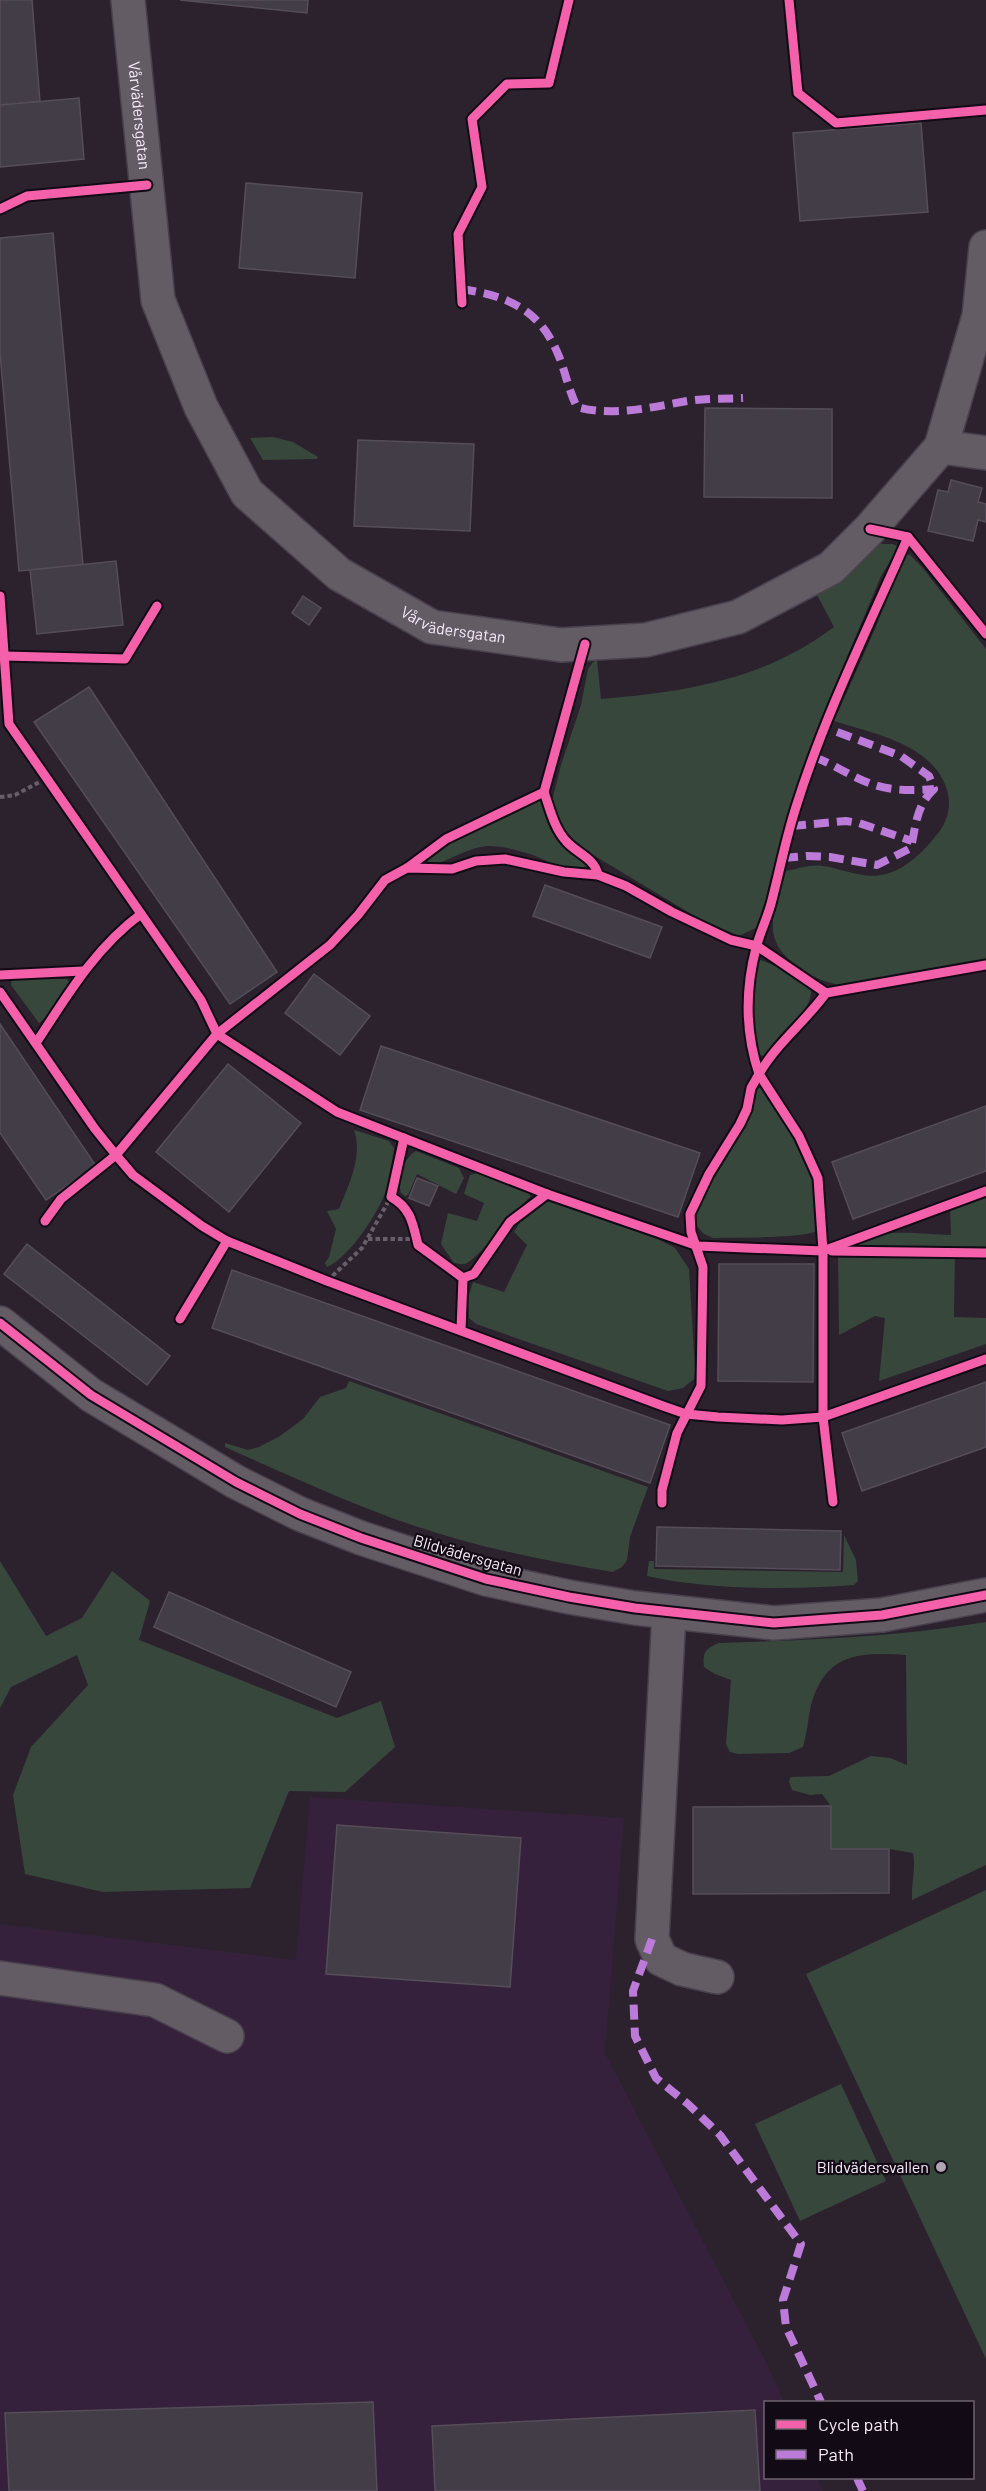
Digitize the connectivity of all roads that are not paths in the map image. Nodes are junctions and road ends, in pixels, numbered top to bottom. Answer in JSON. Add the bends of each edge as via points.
{"nodes":[{"id":1,"x":128,"y":0,"type":"edge"},
{"id":2,"x":986,"y":247,"type":"edge"},
{"id":3,"x":941,"y":447,"type":"junction"},
{"id":4,"x":986,"y":453,"type":"edge"},
{"id":5,"x":0,"y":1323,"type":"edge"},
{"id":6,"x":986,"y":1595,"type":"edge"},
{"id":7,"x":669,"y":1613,"type":"junction"},
{"id":8,"x":717,"y":1977,"type":"dead end"},
{"id":9,"x":0,"y":1978,"type":"edge"},
{"id":10,"x":227,"y":2036,"type":"dead end"}],
"edges":[{"from":1,"to":3,"type":"street","name":"Vårvädersgatan","via":[[158,300],[201,407],[247,493],[339,574],[432,627],[561,645],[646,640],[738,617],[831,568]]},
{"from":2,"to":3,"type":"street","name":"Vårvädersgatan","via":[[978,316]]},
{"from":3,"to":4,"type":"street"},
{"from":5,"to":7,"type":"street","name":"Blidvädersgatan","via":[[91,1395],[216,1471],[300,1514],[486,1579],[569,1598]]},
{"from":6,"to":7,"type":"street","name":"Blidvädersgatan","via":[[882,1615],[774,1623]]},
{"from":7,"to":8,"type":"street","via":[[652,1938],[662,1959],[682,1970]]},
{"from":9,"to":10,"type":"street","via":[[155,2000]]}]}
